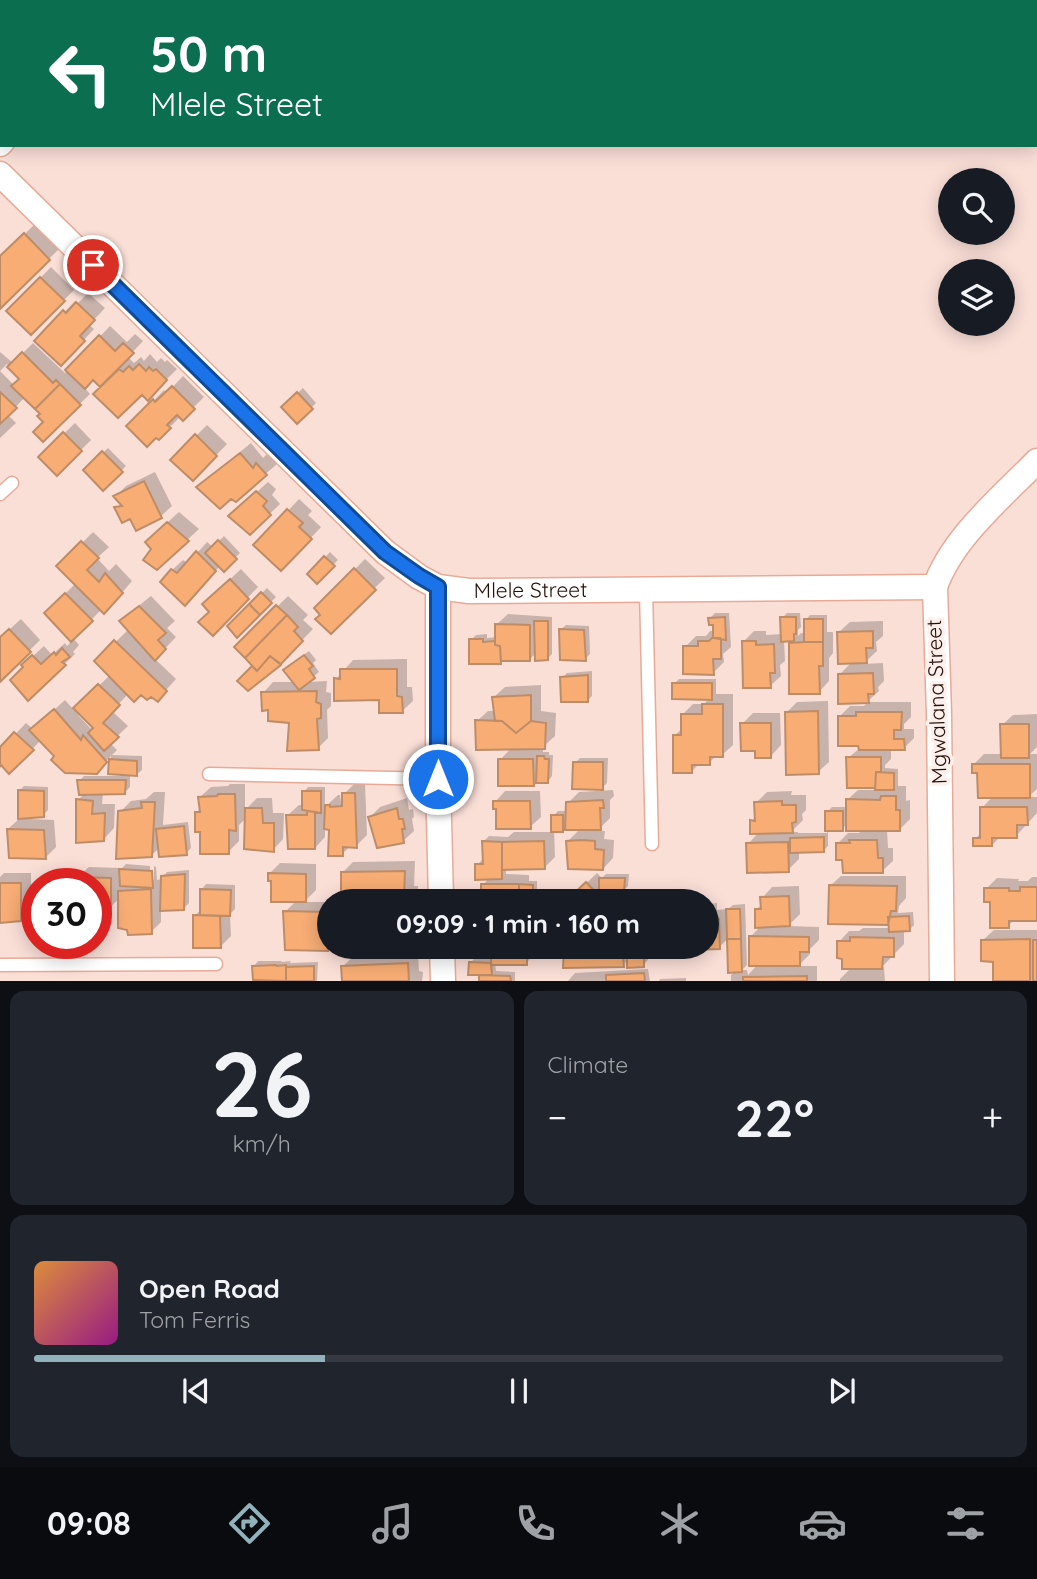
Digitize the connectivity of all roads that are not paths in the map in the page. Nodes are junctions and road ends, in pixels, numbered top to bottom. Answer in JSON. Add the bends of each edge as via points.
{"nodes":[{"id":1,"x":0,"y":174,"type":"edge"},
{"id":2,"x":1037,"y":461,"type":"edge"},
{"id":3,"x":12,"y":483,"type":"dead end"},
{"id":4,"x":0,"y":494,"type":"edge"},
{"id":5,"x":438,"y":587,"type":"junction"},
{"id":6,"x":935,"y":587,"type":"junction"},
{"id":7,"x":646,"y":590,"type":"junction"},
{"id":8,"x":209,"y":774,"type":"dead end"},
{"id":9,"x":438,"y":779,"type":"junction"},
{"id":10,"x":652,"y":844,"type":"dead end"},
{"id":11,"x":441,"y":889,"type":"edge"},
{"id":12,"x":442,"y":959,"type":"edge"},
{"id":13,"x":216,"y":964,"type":"dead end"},
{"id":14,"x":0,"y":965,"type":"edge"},
{"id":15,"x":443,"y":981,"type":"edge"},
{"id":16,"x":942,"y":981,"type":"edge"}],
"edges":[{"from":1,"to":5,"type":"street","name":"Mlele Street","via":[[385,552]]},
{"from":2,"to":6,"type":"street","name":"Mgwalana Street","via":[[975,525],[951,555]]},
{"from":3,"to":4,"type":"lane"},
{"from":5,"to":7,"type":"street","name":"Mlele Street","via":[[469,591]]},
{"from":5,"to":9,"type":"street"},
{"from":6,"to":7,"type":"street","name":"Mlele Street"},
{"from":6,"to":16,"type":"street","name":"Mgwalana Street"},
{"from":7,"to":10,"type":"lane"},
{"from":8,"to":9,"type":"lane"},
{"from":9,"to":11,"type":"street"},
{"from":12,"to":15,"type":"street"},
{"from":13,"to":14,"type":"lane"}]}
